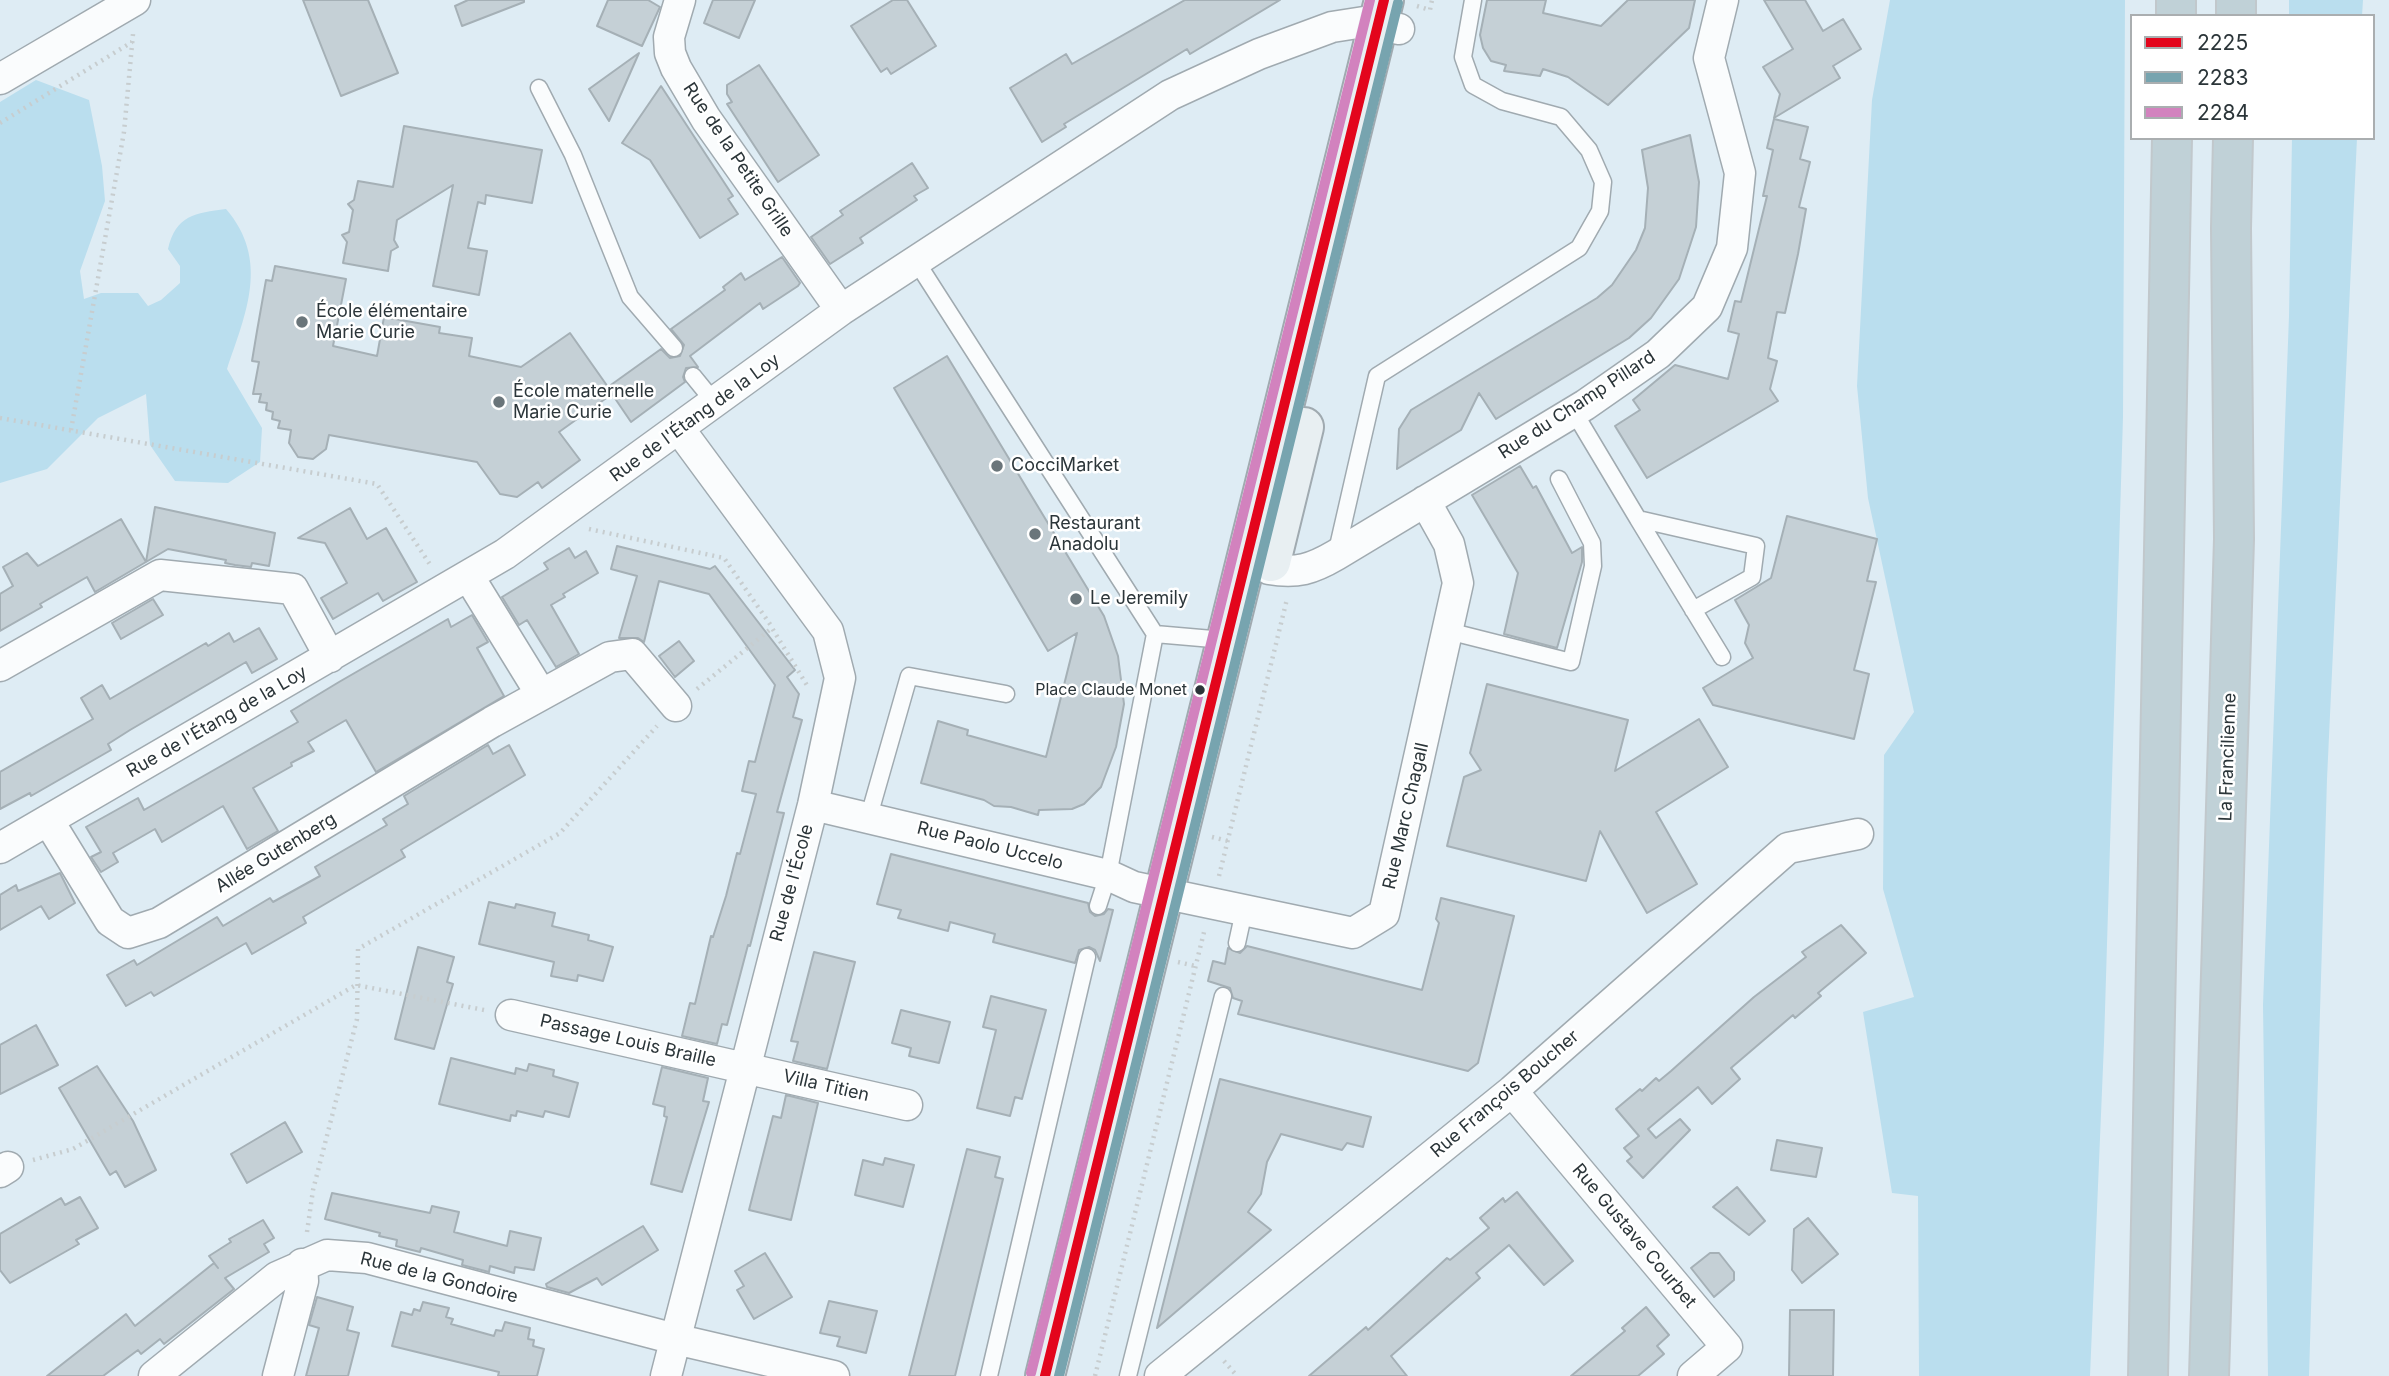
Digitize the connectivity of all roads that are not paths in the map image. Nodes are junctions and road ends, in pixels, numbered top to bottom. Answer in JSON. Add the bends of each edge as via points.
{"nodes":[{"id":1,"x":680,"y":0,"type":"edge"},
{"id":2,"x":1474,"y":0,"type":"edge"},
{"id":3,"x":1723,"y":0,"type":"edge"},
{"id":4,"x":91,"y":10,"type":"edge"},
{"id":5,"x":1399,"y":12,"type":"edge"},
{"id":6,"x":135,"y":14,"type":"edge"},
{"id":7,"x":0,"y":79,"type":"edge"},
{"id":8,"x":539,"y":89,"type":"dead end"},
{"id":9,"x":2172,"y":140,"type":"edge"},
{"id":10,"x":2233,"y":140,"type":"edge"},
{"id":11,"x":916,"y":261,"type":"junction"},
{"id":12,"x":841,"y":310,"type":"junction"},
{"id":13,"x":674,"y":348,"type":"dead end"},
{"id":14,"x":693,"y":376,"type":"dead end"},
{"id":15,"x":715,"y":403,"type":"junction"},
{"id":16,"x":1574,"y":412,"type":"junction"},
{"id":17,"x":680,"y":430,"type":"junction"},
{"id":18,"x":1559,"y":479,"type":"dead end"},
{"id":19,"x":1425,"y":501,"type":"junction"},
{"id":20,"x":1638,"y":519,"type":"junction"},
{"id":21,"x":1336,"y":555,"type":"junction"},
{"id":22,"x":1281,"y":571,"type":"junction"},
{"id":23,"x":458,"y":583,"type":"junction"},
{"id":24,"x":1693,"y":610,"type":"junction"},
{"id":25,"x":1448,"y":631,"type":"junction"},
{"id":26,"x":1155,"y":634,"type":"junction"},
{"id":27,"x":1224,"y":639,"type":"junction"},
{"id":28,"x":330,"y":657,"type":"junction"},
{"id":29,"x":1722,"y":657,"type":"dead end"},
{"id":30,"x":0,"y":666,"type":"edge"},
{"id":31,"x":541,"y":694,"type":"junction"},
{"id":32,"x":1006,"y":694,"type":"dead end"},
{"id":33,"x":676,"y":706,"type":"road end"},
{"id":34,"x":813,"y":805,"type":"junction"},
{"id":35,"x":869,"y":816,"type":"junction"},
{"id":36,"x":48,"y":820,"type":"junction"},
{"id":37,"x":1858,"y":834,"type":"dead end"},
{"id":38,"x":0,"y":848,"type":"edge"},
{"id":39,"x":1108,"y":875,"type":"junction"},
{"id":40,"x":1188,"y":899,"type":"junction"},
{"id":41,"x":1098,"y":906,"type":"dead end"},
{"id":42,"x":1244,"y":911,"type":"junction"},
{"id":43,"x":1237,"y":943,"type":"dead end"},
{"id":44,"x":1087,"y":957,"type":"dead end"},
{"id":45,"x":1223,"y":996,"type":"dead end"},
{"id":46,"x":511,"y":1015,"type":"road end"},
{"id":47,"x":745,"y":1067,"type":"junction"},
{"id":48,"x":1512,"y":1091,"type":"junction"},
{"id":49,"x":906,"y":1105,"type":"dead end"},
{"id":50,"x":302,"y":1264,"type":"junction"},
{"id":51,"x":675,"y":1339,"type":"junction"},
{"id":52,"x":154,"y":1376,"type":"edge"},
{"id":53,"x":278,"y":1376,"type":"edge"},
{"id":54,"x":666,"y":1376,"type":"edge"},
{"id":55,"x":834,"y":1376,"type":"edge"},
{"id":56,"x":989,"y":1376,"type":"edge"},
{"id":57,"x":1045,"y":1376,"type":"edge"},
{"id":58,"x":1070,"y":1376,"type":"edge"},
{"id":59,"x":1128,"y":1376,"type":"edge"},
{"id":60,"x":1160,"y":1376,"type":"edge"},
{"id":61,"x":1693,"y":1376,"type":"edge"},
{"id":62,"x":2148,"y":1376,"type":"edge"},
{"id":63,"x":2209,"y":1376,"type":"edge"}],
"edges":[{"from":1,"to":12,"type":"street","name":"Rue de la Petite Grille","via":[[669,37],[676,68]]},
{"from":2,"to":21,"type":"lane","via":[[1463,57],[1473,85],[1502,101],[1561,117],[1590,150],[1604,182],[1600,211],[1578,248],[1377,376]]},
{"from":3,"to":16,"type":"street","name":"Rue du Champ Pillard","via":[[1709,58],[1740,173],[1732,248],[1707,307],[1658,354]]},
{"from":4,"to":6,"type":"street"},
{"from":4,"to":7,"type":"street"},
{"from":5,"to":11,"type":"street","name":"Rue de l'Étang de la Loy","via":[[1332,27],[1170,95]]},
{"from":5,"to":22,"type":"main road"},
{"from":5,"to":27,"type":"main road"},
{"from":8,"to":13,"type":"lane","via":[[573,155],[630,297]]},
{"from":9,"to":62,"type":"highway"},
{"from":10,"to":63,"type":"highway","name":"La Francilienne","via":[[2234,538]]},
{"from":11,"to":12,"type":"street","name":"Rue de l'Étang de la Loy"},
{"from":11,"to":26,"type":"lane"},
{"from":12,"to":15,"type":"street","name":"Rue de l'Étang de la Loy"},
{"from":14,"to":15,"type":"lane"},
{"from":15,"to":17,"type":"street","name":"Rue de l'Étang de la Loy"},
{"from":16,"to":19,"type":"street","name":"Rue du Champ Pillard"},
{"from":16,"to":20,"type":"lane"},
{"from":17,"to":23,"type":"street","name":"Rue de l'Étang de la Loy"},
{"from":17,"to":34,"type":"street","name":"Rue de l'École","via":[[828,631],[840,678]]},
{"from":18,"to":25,"type":"lane","via":[[1592,543],[1593,566],[1571,662]]},
{"from":19,"to":21,"type":"street","name":"Rue du Champ Pillard"},
{"from":19,"to":25,"type":"street","name":"Rue Marc Chagall","via":[[1449,544],[1458,583]]},
{"from":20,"to":24,"type":"lane"},
{"from":20,"to":24,"type":"lane","via":[[1756,547],[1752,577]]},
{"from":21,"to":22,"type":"street","name":"Rue du Champ Pillard","via":[[1311,570]]},
{"from":22,"to":40,"type":"main road"},
{"from":23,"to":28,"type":"street","name":"Rue de l'Étang de la Loy"},
{"from":23,"to":31,"type":"street"},
{"from":24,"to":29,"type":"lane"},
{"from":25,"to":42,"type":"street","name":"Rue Marc Chagall","via":[[1384,915],[1353,933]]},
{"from":26,"to":27,"type":"lane"},
{"from":26,"to":39,"type":"lane"},
{"from":27,"to":40,"type":"main road"},
{"from":28,"to":30,"type":"street","via":[[293,589],[160,575]]},
{"from":28,"to":36,"type":"street","name":"Rue de l'Étang de la Loy"},
{"from":31,"to":33,"type":"street","name":"Allée Gutenberg","via":[[610,657],[632,654]]},
{"from":31,"to":36,"type":"street","name":"Allée Gutenberg","via":[[148,929],[128,933],[110,921]]},
{"from":32,"to":35,"type":"lane","via":[[909,676]]},
{"from":34,"to":35,"type":"street","name":"Rue Paolo Uccelo"},
{"from":34,"to":47,"type":"street","name":"Rue de l'École"},
{"from":35,"to":39,"type":"street","name":"Rue Paolo Uccelo"},
{"from":36,"to":38,"type":"street","name":"Rue de l'Étang de la Loy"},
{"from":37,"to":48,"type":"street","name":"Rue François Boucher","via":[[1788,848]]},
{"from":39,"to":40,"type":"street","name":"Rue Paolo Uccelo","via":[[1134,887]]},
{"from":39,"to":41,"type":"lane"},
{"from":40,"to":42,"type":"street","name":"Rue Marc Chagall"},
{"from":40,"to":57,"type":"main road"},
{"from":40,"to":58,"type":"main road"},
{"from":42,"to":43,"type":"lane"},
{"from":44,"to":56,"type":"lane"},
{"from":45,"to":59,"type":"lane"},
{"from":46,"to":47,"type":"street","name":"Passage Louis Braille"},
{"from":47,"to":49,"type":"street","name":"Villa Titien"},
{"from":47,"to":51,"type":"street","name":"Rue de l'École"},
{"from":48,"to":60,"type":"street","name":"Rue François Boucher"},
{"from":48,"to":61,"type":"street","name":"Rue Gustave Courbet","via":[[1727,1347]]},
{"from":50,"to":51,"type":"street","name":"Rue de la Gondoire","via":[[327,1255],[367,1258]]},
{"from":50,"to":52,"type":"street","name":"Rue de la Gondoire","via":[[276,1277]]},
{"from":50,"to":53,"type":"street","via":[[303,1281]]},
{"from":51,"to":54,"type":"street","name":"Rue de l'École"},
{"from":51,"to":55,"type":"street","name":"Rue de la Gondoire"}]}
